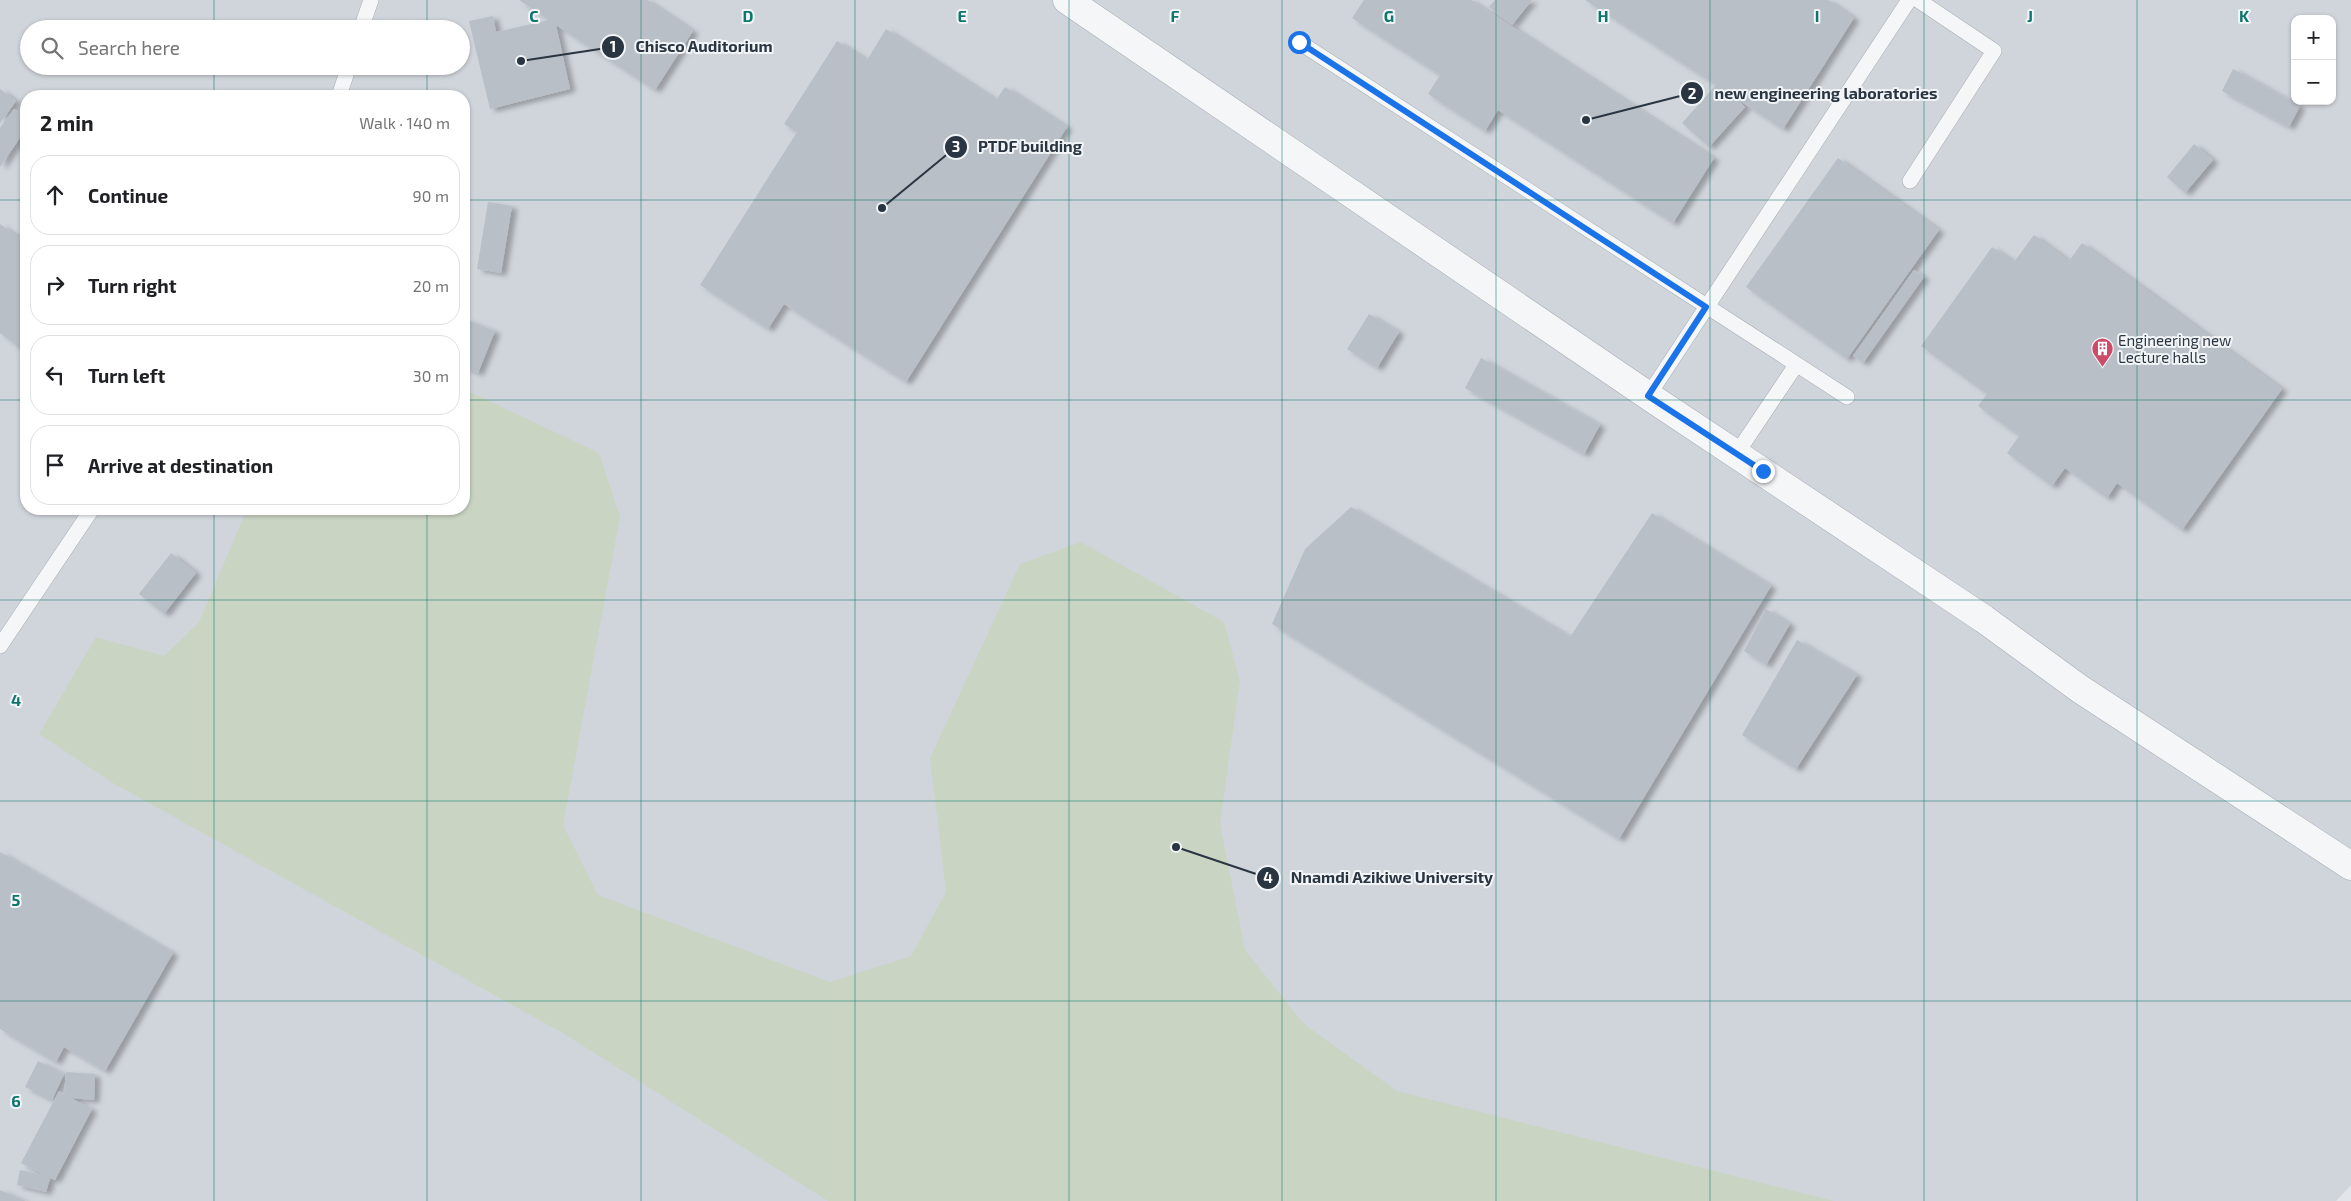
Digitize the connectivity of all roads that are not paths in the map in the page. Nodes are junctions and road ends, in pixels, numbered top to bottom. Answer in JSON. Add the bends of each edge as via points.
{"nodes":[{"id":1,"x":371,"y":0,"type":"edge"},
{"id":2,"x":1067,"y":0,"type":"edge"},
{"id":3,"x":1909,"y":0,"type":"edge"},
{"id":4,"x":1918,"y":0,"type":"edge"},
{"id":5,"x":365,"y":20,"type":"edge"},
{"id":6,"x":1299,"y":42,"type":"dead end"},
{"id":7,"x":346,"y":75,"type":"edge"},
{"id":8,"x":341,"y":90,"type":"edge"},
{"id":9,"x":1910,"y":181,"type":"dead end"},
{"id":10,"x":1706,"y":307,"type":"junction"},
{"id":11,"x":1796,"y":365,"type":"junction"},
{"id":12,"x":1648,"y":396,"type":"junction"},
{"id":13,"x":1847,"y":397,"type":"dead end"},
{"id":14,"x":1737,"y":453,"type":"junction"},
{"id":15,"x":88,"y":515,"type":"edge"},
{"id":16,"x":0,"y":646,"type":"edge"},
{"id":17,"x":2351,"y":866,"type":"edge"}],
"edges":[{"from":1,"to":5,"type":"lane"},
{"from":2,"to":12,"type":"street"},
{"from":3,"to":10,"type":"lane"},
{"from":4,"to":9,"type":"lane","via":[[1994,51]]},
{"from":6,"to":10,"type":"lane"},
{"from":7,"to":8,"type":"lane"},
{"from":10,"to":11,"type":"lane"},
{"from":10,"to":12,"type":"lane"},
{"from":11,"to":13,"type":"lane"},
{"from":11,"to":14,"type":"lane"},
{"from":12,"to":14,"type":"street"},
{"from":14,"to":17,"type":"street","via":[[1984,619],[2080,689]]},
{"from":15,"to":16,"type":"lane"}]}
